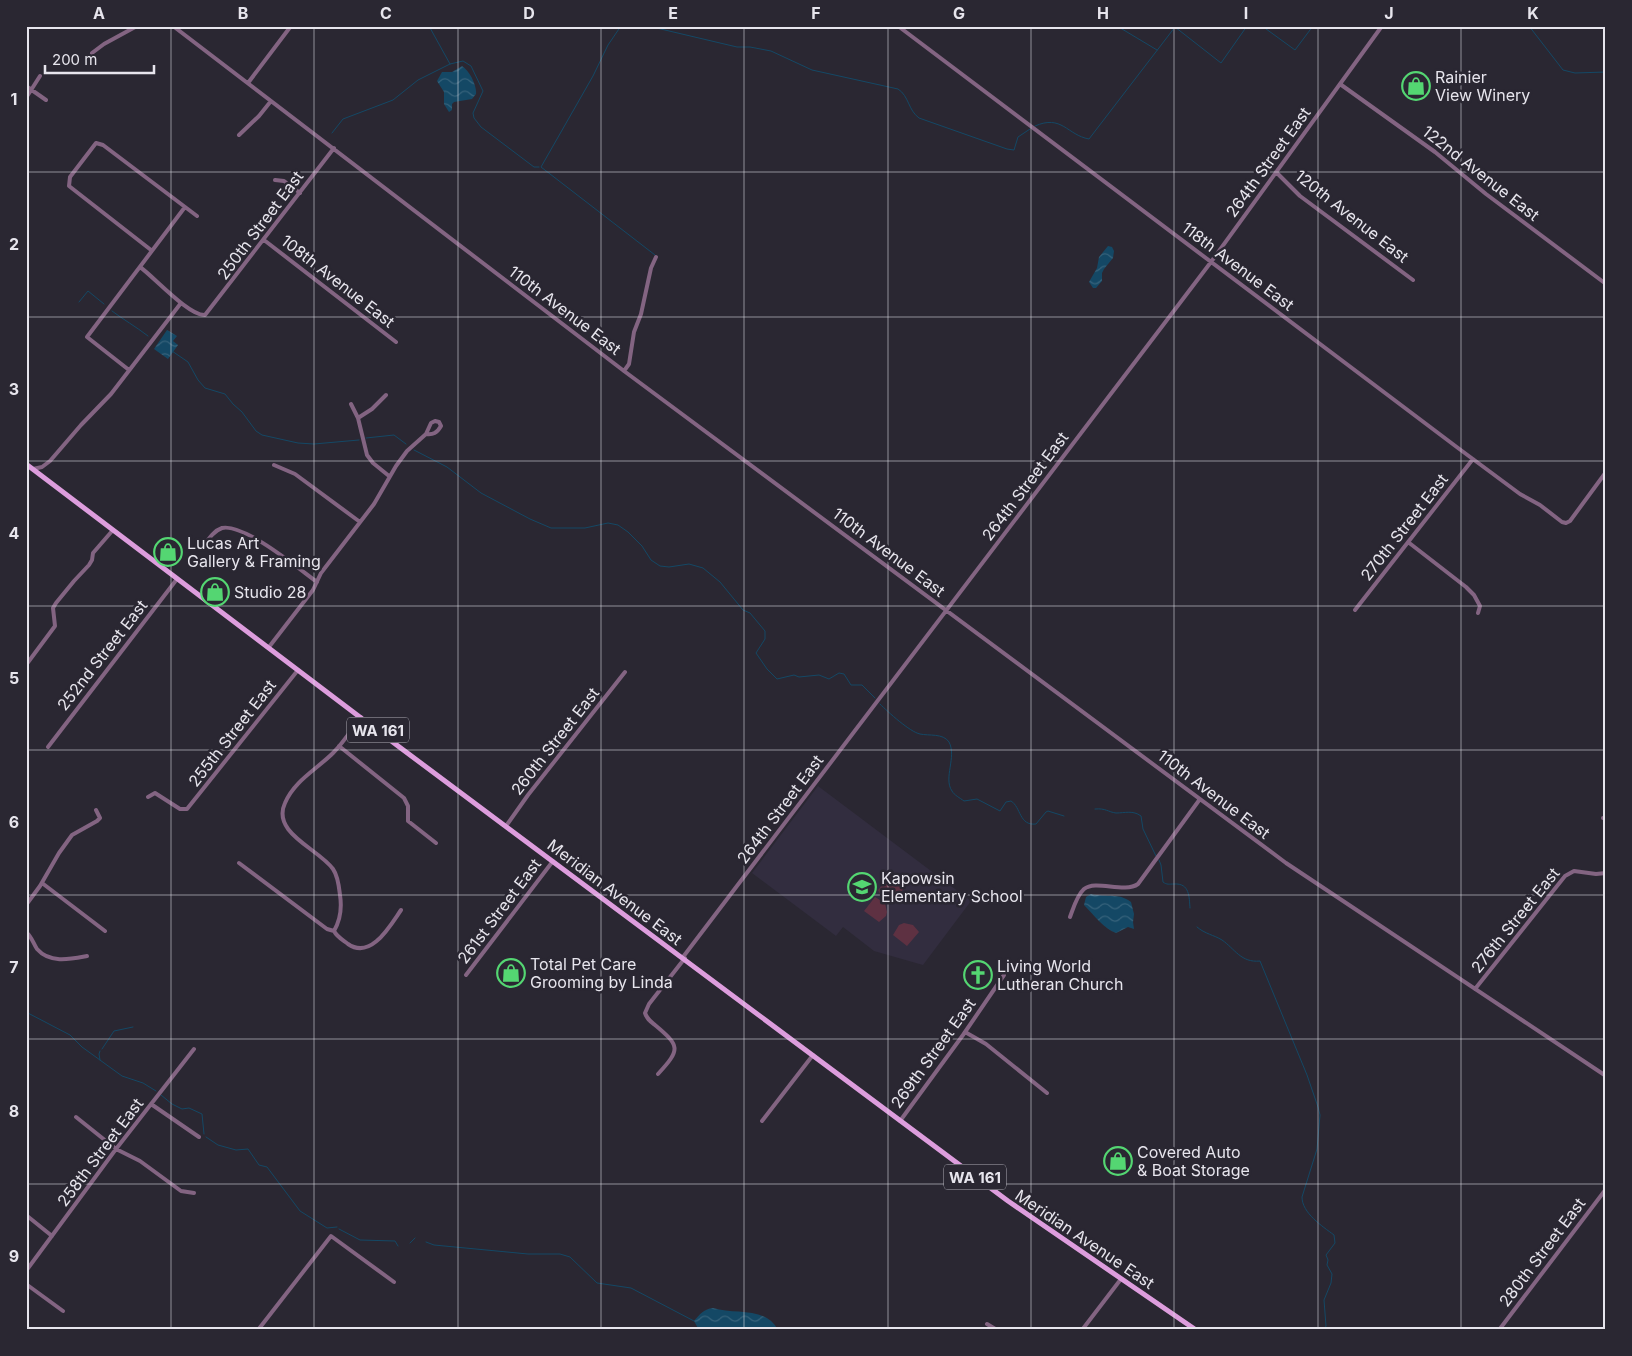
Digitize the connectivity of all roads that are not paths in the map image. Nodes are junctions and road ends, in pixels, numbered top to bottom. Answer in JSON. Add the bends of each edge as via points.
{"nodes":[{"id":1,"x":137,"y":26,"type":"edge"},
{"id":2,"x":174,"y":26,"type":"edge"},
{"id":3,"x":291,"y":26,"type":"edge"},
{"id":4,"x":898,"y":26,"type":"edge"},
{"id":5,"x":1382,"y":26,"type":"edge"},
{"id":6,"x":92,"y":53,"type":"dead end"},
{"id":7,"x":40,"y":76,"type":"dead end"},
{"id":8,"x":248,"y":83,"type":"junction"},
{"id":9,"x":1340,"y":84,"type":"junction"},
{"id":10,"x":26,"y":86,"type":"edge"},
{"id":11,"x":31,"y":89,"type":"junction"},
{"id":12,"x":26,"y":98,"type":"edge"},
{"id":13,"x":46,"y":100,"type":"dead end"},
{"id":14,"x":271,"y":101,"type":"junction"},
{"id":15,"x":239,"y":135,"type":"dead end"},
{"id":16,"x":334,"y":148,"type":"junction"},
{"id":17,"x":1276,"y":172,"type":"junction"},
{"id":18,"x":275,"y":180,"type":"dead end"},
{"id":19,"x":300,"y":193,"type":"junction"},
{"id":20,"x":185,"y":207,"type":"junction"},
{"id":21,"x":197,"y":216,"type":"dead end"},
{"id":22,"x":264,"y":240,"type":"junction"},
{"id":23,"x":152,"y":250,"type":"junction"},
{"id":24,"x":656,"y":257,"type":"dead end"},
{"id":25,"x":1211,"y":262,"type":"junction"},
{"id":26,"x":140,"y":266,"type":"junction"},
{"id":27,"x":1413,"y":280,"type":"dead end"},
{"id":28,"x":1606,"y":284,"type":"edge"},
{"id":29,"x":181,"y":303,"type":"junction"},
{"id":30,"x":396,"y":342,"type":"dead end"},
{"id":31,"x":129,"y":370,"type":"junction"},
{"id":32,"x":624,"y":371,"type":"junction"},
{"id":33,"x":386,"y":395,"type":"dead end"},
{"id":34,"x":351,"y":404,"type":"dead end"},
{"id":35,"x":358,"y":418,"type":"junction"},
{"id":36,"x":426,"y":434,"type":"dead end"},
{"id":37,"x":1473,"y":459,"type":"junction"},
{"id":38,"x":274,"y":465,"type":"dead end"},
{"id":39,"x":28,"y":467,"type":"edge"},
{"id":40,"x":1606,"y":472,"type":"edge"},
{"id":41,"x":389,"y":476,"type":"junction"},
{"id":42,"x":360,"y":522,"type":"junction"},
{"id":43,"x":113,"y":530,"type":"junction"},
{"id":44,"x":1408,"y":542,"type":"junction"},
{"id":45,"x":202,"y":547,"type":"dead end"},
{"id":46,"x":177,"y":579,"type":"junction"},
{"id":47,"x":317,"y":582,"type":"junction"},
{"id":48,"x":1355,"y":610,"type":"dead end"},
{"id":49,"x":946,"y":611,"type":"junction"},
{"id":50,"x":1478,"y":613,"type":"dead end"},
{"id":51,"x":269,"y":647,"type":"junction"},
{"id":52,"x":26,"y":664,"type":"edge"},
{"id":53,"x":298,"y":670,"type":"junction"},
{"id":54,"x":625,"y":672,"type":"dead end"},
{"id":55,"x":361,"y":717,"type":"junction"},
{"id":56,"x":339,"y":746,"type":"junction"},
{"id":57,"x":48,"y":747,"type":"dead end"},
{"id":58,"x":148,"y":797,"type":"dead end"},
{"id":59,"x":1200,"y":799,"type":"junction"},
{"id":60,"x":96,"y":810,"type":"dead end"},
{"id":61,"x":506,"y":826,"type":"junction"},
{"id":62,"x":436,"y":843,"type":"dead end"},
{"id":63,"x":552,"y":860,"type":"junction"},
{"id":64,"x":239,"y":863,"type":"dead end"},
{"id":65,"x":1606,"y":874,"type":"edge"},
{"id":66,"x":42,"y":883,"type":"junction"},
{"id":67,"x":26,"y":905,"type":"edge"},
{"id":68,"x":401,"y":910,"type":"dead end"},
{"id":69,"x":1070,"y":917,"type":"dead end"},
{"id":70,"x":105,"y":931,"type":"dead end"},
{"id":71,"x":334,"y":931,"type":"junction"},
{"id":72,"x":26,"y":932,"type":"edge"},
{"id":73,"x":87,"y":956,"type":"dead end"},
{"id":74,"x":684,"y":958,"type":"junction"},
{"id":75,"x":1004,"y":975,"type":"dead end"},
{"id":76,"x":466,"y":976,"type":"dead end"},
{"id":77,"x":1475,"y":989,"type":"junction"},
{"id":78,"x":965,"y":1032,"type":"junction"},
{"id":79,"x":194,"y":1049,"type":"dead end"},
{"id":80,"x":813,"y":1054,"type":"junction"},
{"id":81,"x":658,"y":1074,"type":"dead end"},
{"id":82,"x":1606,"y":1076,"type":"edge"},
{"id":83,"x":1047,"y":1093,"type":"dead end"},
{"id":84,"x":151,"y":1104,"type":"junction"},
{"id":85,"x":76,"y":1117,"type":"dead end"},
{"id":86,"x":762,"y":1121,"type":"dead end"},
{"id":87,"x":900,"y":1121,"type":"junction"},
{"id":88,"x":199,"y":1137,"type":"dead end"},
{"id":89,"x":116,"y":1149,"type":"junction"},
{"id":90,"x":1606,"y":1189,"type":"edge"},
{"id":91,"x":194,"y":1193,"type":"dead end"},
{"id":92,"x":26,"y":1215,"type":"edge"},
{"id":93,"x":52,"y":1236,"type":"junction"},
{"id":94,"x":26,"y":1271,"type":"edge"},
{"id":95,"x":1121,"y":1279,"type":"junction"},
{"id":96,"x":394,"y":1282,"type":"dead end"},
{"id":97,"x":26,"y":1284,"type":"edge"},
{"id":98,"x":63,"y":1311,"type":"dead end"},
{"id":99,"x":987,"y":1324,"type":"dead end"},
{"id":100,"x":258,"y":1330,"type":"edge"},
{"id":101,"x":997,"y":1330,"type":"edge"},
{"id":102,"x":1082,"y":1330,"type":"edge"},
{"id":103,"x":1196,"y":1330,"type":"edge"},
{"id":104,"x":1499,"y":1330,"type":"edge"}],
"edges":[{"from":1,"to":6,"type":"street"},
{"from":2,"to":8,"type":"street","name":"110th Avenue East"},
{"from":3,"to":8,"type":"street"},
{"from":4,"to":25,"type":"street","name":"118th Avenue East"},
{"from":5,"to":9,"type":"street","name":"264th Street East"},
{"from":7,"to":11,"type":"street"},
{"from":8,"to":14,"type":"street","name":"110th Avenue East"},
{"from":9,"to":17,"type":"street","name":"264th Street East"},
{"from":9,"to":28,"type":"street","name":"122nd Avenue East","via":[[1435,152]]},
{"from":10,"to":11,"type":"street"},
{"from":11,"to":12,"type":"street"},
{"from":11,"to":13,"type":"street"},
{"from":14,"to":15,"type":"street"},
{"from":14,"to":16,"type":"street","name":"110th Avenue East"},
{"from":16,"to":19,"type":"street","name":"250th Street East"},
{"from":16,"to":32,"type":"street","name":"110th Avenue East"},
{"from":17,"to":25,"type":"street","name":"264th Street East"},
{"from":17,"to":27,"type":"street","name":"120th Avenue East","via":[[1300,196]]},
{"from":18,"to":19,"type":"street","via":[[284,181]]},
{"from":19,"to":22,"type":"street","name":"250th Street East"},
{"from":20,"to":21,"type":"street"},
{"from":20,"to":23,"type":"street"},
{"from":20,"to":23,"type":"street","via":[[98,143],[70,177],[68,183],[71,188]]},
{"from":22,"to":29,"type":"street","name":"250th Street East","via":[[205,315]]},
{"from":22,"to":30,"type":"street","name":"108th Avenue East"},
{"from":23,"to":26,"type":"street"},
{"from":24,"to":32,"type":"street"},
{"from":25,"to":37,"type":"street","name":"118th Avenue East"},
{"from":25,"to":49,"type":"street","name":"264th Street East"},
{"from":26,"to":29,"type":"street"},
{"from":26,"to":31,"type":"street","via":[[87,338]]},
{"from":29,"to":31,"type":"street"},
{"from":31,"to":39,"type":"street","via":[[53,458],[42,467]]},
{"from":32,"to":49,"type":"street","name":"110th Avenue East"},
{"from":33,"to":35,"type":"street"},
{"from":34,"to":35,"type":"street"},
{"from":35,"to":41,"type":"street","via":[[367,455]]},
{"from":36,"to":41,"type":"street"},
{"from":37,"to":40,"type":"street","name":"118th Avenue East","via":[[1524,498],[1566,523]]},
{"from":37,"to":44,"type":"street","name":"270th Street East"},
{"from":38,"to":42,"type":"street","via":[[294,474]]},
{"from":39,"to":43,"type":"main road","name":"Meridian Avenue East","number":"WA 161"},
{"from":41,"to":42,"type":"street"},
{"from":42,"to":47,"type":"street"},
{"from":43,"to":46,"type":"main road","name":"Meridian Avenue East","number":"WA 161"},
{"from":43,"to":52,"type":"street","via":[[93,553],[89,566],[56,603],[53,608],[55,626]]},
{"from":44,"to":48,"type":"street","name":"270th Street East"},
{"from":44,"to":50,"type":"street","via":[[1471,592],[1480,606]]},
{"from":45,"to":47,"type":"street","via":[[218,530],[240,530]]},
{"from":46,"to":51,"type":"main road","name":"Meridian Avenue East","number":"WA 161"},
{"from":46,"to":57,"type":"street","name":"252nd Street East"},
{"from":47,"to":51,"type":"street"},
{"from":49,"to":59,"type":"street","name":"110th Avenue East"},
{"from":49,"to":74,"type":"street","name":"264th Street East"},
{"from":51,"to":53,"type":"main road","name":"Meridian Avenue East","number":"WA 161"},
{"from":53,"to":55,"type":"main road","name":"Meridian Avenue East","number":"WA 161"},
{"from":53,"to":58,"type":"street","name":"255th Street East","via":[[193,803],[184,810],[158,794]]},
{"from":54,"to":61,"type":"street","name":"260th Street East"},
{"from":55,"to":56,"type":"street"},
{"from":55,"to":61,"type":"main road","name":"Meridian Avenue East","number":"WA 161"},
{"from":56,"to":62,"type":"street","via":[[404,798],[408,806],[408,821]]},
{"from":56,"to":71,"type":"street","via":[[294,790],[284,803],[282,816],[288,830],[328,862],[336,873],[342,909]]},
{"from":59,"to":69,"type":"street","via":[[1138,884],[1086,888]]},
{"from":59,"to":77,"type":"street","name":"110th Avenue East","via":[[1286,863]]},
{"from":60,"to":66,"type":"street","via":[[100,818],[72,835]]},
{"from":61,"to":63,"type":"main road","name":"Meridian Avenue East","number":"WA 161"},
{"from":63,"to":74,"type":"main road","name":"Meridian Avenue East","number":"WA 161"},
{"from":63,"to":76,"type":"street","name":"261st Street East"},
{"from":64,"to":71,"type":"street","via":[[327,930]]},
{"from":65,"to":77,"type":"street","name":"276th Street East","via":[[1574,871],[1565,876]]},
{"from":66,"to":67,"type":"street"},
{"from":66,"to":70,"type":"street"},
{"from":68,"to":71,"type":"street","via":[[378,940],[369,946],[357,949]]},
{"from":72,"to":73,"type":"street","via":[[38,950],[51,957],[62,960]]},
{"from":74,"to":80,"type":"main road","name":"Meridian Avenue East","number":"WA 161"},
{"from":74,"to":81,"type":"street","name":"264th Street East","via":[[646,1009],[648,1020],[675,1046],[674,1053]]},
{"from":75,"to":78,"type":"street","name":"269th Street East"},
{"from":77,"to":82,"type":"street","name":"110th Avenue East"},
{"from":78,"to":83,"type":"street","via":[[986,1044]]},
{"from":78,"to":87,"type":"street","name":"269th Street East"},
{"from":79,"to":84,"type":"street","name":"258th Street East"},
{"from":80,"to":86,"type":"street"},
{"from":80,"to":87,"type":"main road","name":"Meridian Avenue East","number":"WA 161"},
{"from":84,"to":88,"type":"street"},
{"from":84,"to":89,"type":"street","name":"258th Street East"},
{"from":85,"to":89,"type":"street"},
{"from":87,"to":95,"type":"main road","name":"Meridian Avenue East","number":"WA 161","via":[[1024,1213]]},
{"from":89,"to":91,"type":"street","via":[[140,1161],[181,1191]]},
{"from":89,"to":93,"type":"street","name":"258th Street East"},
{"from":90,"to":104,"type":"street","name":"280th Street East"},
{"from":92,"to":93,"type":"street"},
{"from":93,"to":94,"type":"street","name":"258th Street East"},
{"from":95,"to":102,"type":"street"},
{"from":95,"to":103,"type":"main road","name":"Meridian Avenue East","number":"WA 161"},
{"from":96,"to":100,"type":"street","via":[[331,1236]]},
{"from":97,"to":98,"type":"street"},
{"from":99,"to":101,"type":"street"}]}
